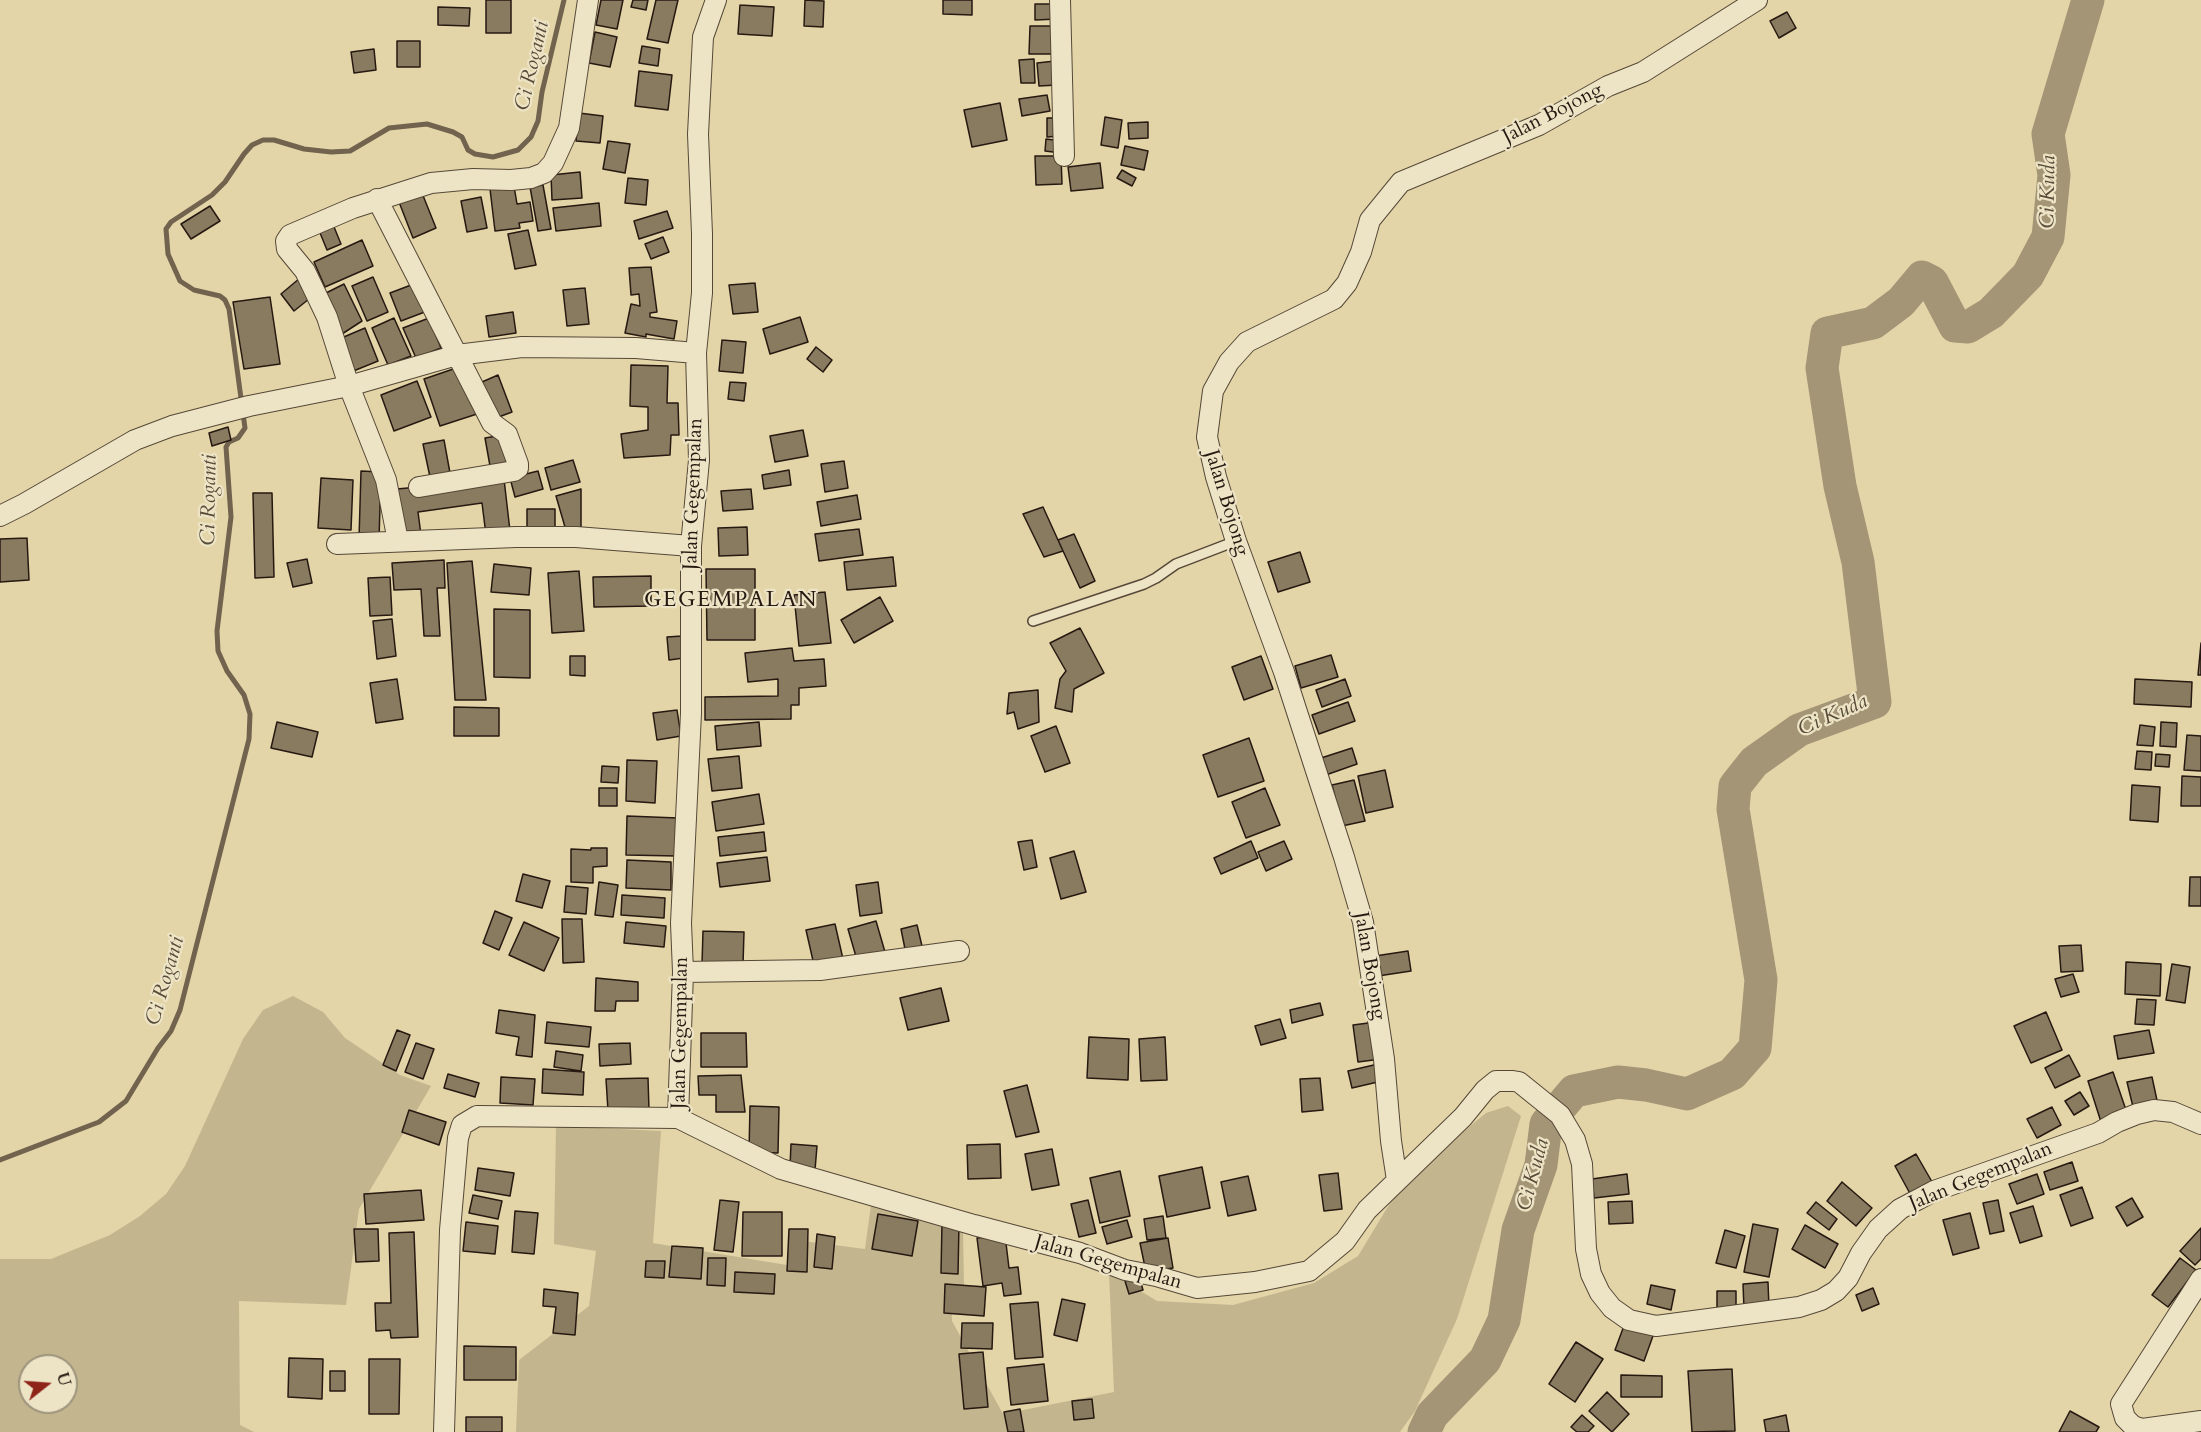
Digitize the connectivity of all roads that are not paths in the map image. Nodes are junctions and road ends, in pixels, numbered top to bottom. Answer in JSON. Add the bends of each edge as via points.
{"nodes":[{"id":1,"x":588,"y":0,"type":"edge"},
{"id":2,"x":716,"y":0,"type":"edge"},
{"id":3,"x":1060,"y":0,"type":"edge"},
{"id":4,"x":1757,"y":0,"type":"edge"},
{"id":5,"x":1064,"y":156,"type":"dead end"},
{"id":6,"x":378,"y":199,"type":"junction"},
{"id":7,"x":696,"y":354,"type":"junction"},
{"id":8,"x":457,"y":355,"type":"junction"},
{"id":9,"x":349,"y":387,"type":"junction"},
{"id":10,"x":419,"y":487,"type":"dead end"},
{"id":11,"x":0,"y":516,"type":"edge"},
{"id":12,"x":399,"y":541,"type":"junction"},
{"id":13,"x":1236,"y":541,"type":"junction"},
{"id":14,"x":337,"y":544,"type":"dead end"},
{"id":15,"x":691,"y":546,"type":"junction"},
{"id":16,"x":1033,"y":621,"type":"dead end"},
{"id":17,"x":959,"y":951,"type":"dead end"},
{"id":18,"x":683,"y":972,"type":"junction"},
{"id":19,"x":678,"y":1118,"type":"junction"},
{"id":20,"x":2201,"y":1124,"type":"edge"},
{"id":21,"x":1397,"y":1180,"type":"junction"},
{"id":22,"x":2201,"y":1279,"type":"edge"},
{"id":23,"x":2201,"y":1422,"type":"edge"},
{"id":24,"x":444,"y":1432,"type":"edge"}],
"edges":[{"from":1,"to":6,"type":"street","via":[[569,128],[553,163],[544,173],[510,180],[473,178],[431,183]]},
{"from":2,"to":7,"type":"street","name":"Jalan Gegempalan","via":[[703,37],[698,134],[702,293]]},
{"from":3,"to":5,"type":"street"},
{"from":4,"to":13,"type":"street","name":"Jalan Bojong","via":[[1643,72],[1608,86],[1539,125],[1401,182],[1370,220],[1357,262],[1334,299],[1247,342],[1229,362],[1213,391],[1207,437]]},
{"from":6,"to":8,"type":"street"},
{"from":6,"to":9,"type":"street","via":[[290,235],[285,245],[304,271],[327,317]]},
{"from":7,"to":8,"type":"street","via":[[636,348],[522,347]]},
{"from":7,"to":15,"type":"street","name":"Jalan Gegempalan","via":[[699,460]]},
{"from":8,"to":9,"type":"street"},
{"from":8,"to":10,"type":"street","via":[[492,423],[507,434],[518,468]]},
{"from":9,"to":11,"type":"street","via":[[172,426],[135,440]]},
{"from":9,"to":12,"type":"street","via":[[386,480]]},
{"from":12,"to":14,"type":"street"},
{"from":12,"to":15,"type":"street","via":[[576,537]]},
{"from":13,"to":16,"type":"lane","via":[[1176,564],[1144,584]]},
{"from":13,"to":21,"type":"street","name":"Jalan Bojong","via":[[1288,684],[1363,922]]},
{"from":15,"to":18,"type":"street","name":"Jalan Gegempalan","via":[[691,714],[681,923]]},
{"from":17,"to":18,"type":"street","via":[[820,970]]},
{"from":18,"to":19,"type":"street","name":"Jalan Gegempalan"},
{"from":19,"to":21,"type":"street","name":"Jalan Gegempalan","via":[[781,1168],[1197,1288],[1309,1271],[1345,1241],[1367,1210]]},
{"from":19,"to":24,"type":"street","via":[[489,1115],[477,1116],[462,1125],[450,1230]]},
{"from":20,"to":21,"type":"street","name":"Jalan Gegempalan","via":[[2173,1112],[2154,1110],[2137,1114],[2098,1133],[1934,1191],[1900,1209],[1878,1229],[1848,1278],[1821,1300],[1788,1309],[1656,1326],[1629,1320],[1600,1293],[1586,1249],[1582,1164],[1575,1140],[1560,1115],[1519,1082],[1496,1081]]},
{"from":22,"to":23,"type":"street","via":[[2121,1404],[2125,1418],[2142,1429]]}]}
